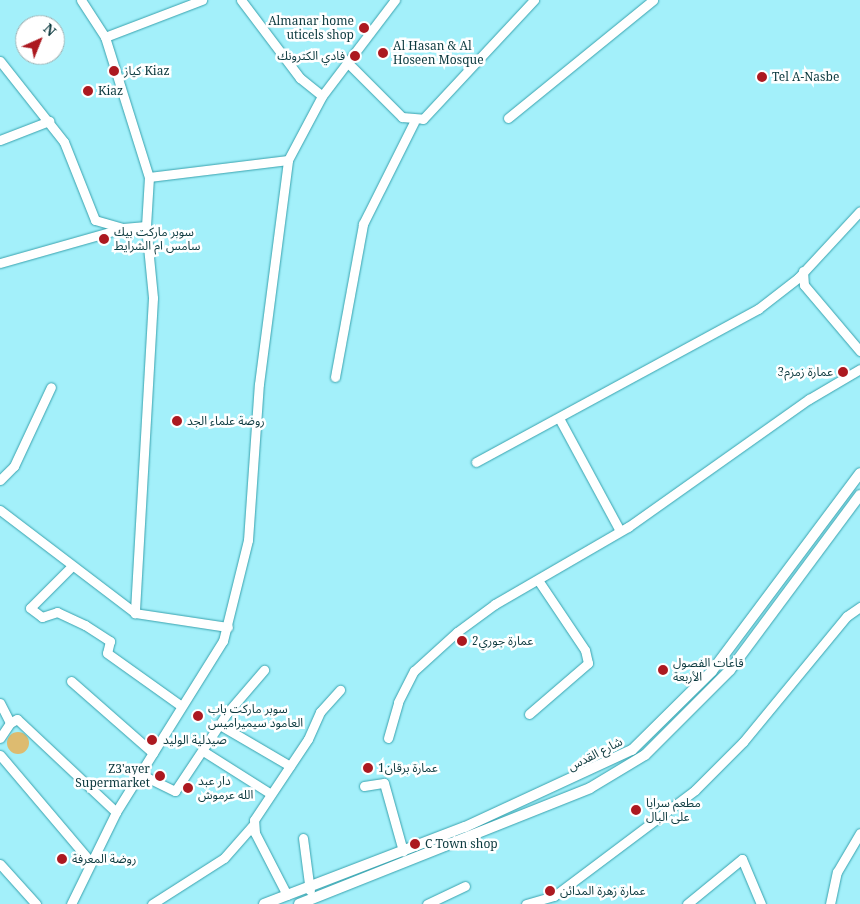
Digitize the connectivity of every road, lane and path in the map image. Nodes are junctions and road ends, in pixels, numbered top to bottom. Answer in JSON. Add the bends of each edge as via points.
{"nodes":[{"id":1,"x":81,"y":0,"type":"edge"},
{"id":2,"x":240,"y":0,"type":"edge"},
{"id":3,"x":396,"y":0,"type":"edge"},
{"id":4,"x":653,"y":0,"type":"edge"},
{"id":5,"x":196,"y":1,"type":"edge"},
{"id":6,"x":529,"y":2,"type":"edge"},
{"id":7,"x":106,"y":37,"type":"junction"},
{"id":8,"x":0,"y":61,"type":"edge"},
{"id":9,"x":347,"y":62,"type":"junction"},
{"id":10,"x":322,"y":96,"type":"junction"},
{"id":11,"x":508,"y":118,"type":"dead end"},
{"id":12,"x":49,"y":121,"type":"junction"},
{"id":13,"x":414,"y":122,"type":"junction"},
{"id":14,"x":0,"y":140,"type":"edge"},
{"id":15,"x":288,"y":160,"type":"junction"},
{"id":16,"x":149,"y":177,"type":"junction"},
{"id":17,"x":860,"y":211,"type":"edge"},
{"id":18,"x":146,"y":226,"type":"junction"},
{"id":19,"x":123,"y":228,"type":"junction"},
{"id":20,"x":0,"y":263,"type":"edge"},
{"id":21,"x":803,"y":271,"type":"junction"},
{"id":22,"x":860,"y":351,"type":"edge"},
{"id":23,"x":860,"y":369,"type":"edge"},
{"id":24,"x":335,"y":377,"type":"dead end"},
{"id":25,"x":51,"y":387,"type":"dead end"},
{"id":26,"x":560,"y":418,"type":"junction"},
{"id":27,"x":476,"y":462,"type":"dead end"},
{"id":28,"x":860,"y":473,"type":"edge"},
{"id":29,"x":0,"y":480,"type":"edge"},
{"id":30,"x":860,"y":495,"type":"edge"},
{"id":31,"x":0,"y":510,"type":"edge"},
{"id":32,"x":620,"y":531,"type":"junction"},
{"id":33,"x":72,"y":566,"type":"junction"},
{"id":34,"x":538,"y":580,"type":"junction"},
{"id":35,"x":860,"y":607,"type":"edge"},
{"id":36,"x":135,"y":613,"type":"junction"},
{"id":37,"x":228,"y":627,"type":"junction"},
{"id":38,"x":264,"y":670,"type":"dead end"},
{"id":39,"x":71,"y":681,"type":"dead end"},
{"id":40,"x":340,"y":690,"type":"dead end"},
{"id":41,"x":0,"y":703,"type":"edge"},
{"id":42,"x":180,"y":705,"type":"junction"},
{"id":43,"x":529,"y":714,"type":"dead end"},
{"id":44,"x":10,"y":723,"type":"junction"},
{"id":45,"x":220,"y":725,"type":"junction"},
{"id":46,"x":0,"y":738,"type":"edge"},
{"id":47,"x":388,"y":738,"type":"dead end"},
{"id":48,"x":203,"y":751,"type":"junction"},
{"id":49,"x":153,"y":753,"type":"junction"},
{"id":50,"x":0,"y":755,"type":"edge"},
{"id":51,"x":290,"y":766,"type":"junction"},
{"id":52,"x":140,"y":774,"type":"junction"},
{"id":53,"x":364,"y":786,"type":"dead end"},
{"id":54,"x":272,"y":794,"type":"junction"},
{"id":55,"x":116,"y":812,"type":"junction"},
{"id":56,"x":253,"y":825,"type":"junction"},
{"id":57,"x":860,"y":832,"type":"edge"},
{"id":58,"x":303,"y":838,"type":"dead end"},
{"id":59,"x":403,"y":851,"type":"junction"},
{"id":60,"x":88,"y":860,"type":"junction"},
{"id":61,"x":0,"y":864,"type":"edge"},
{"id":62,"x":309,"y":886,"type":"junction"},
{"id":63,"x":465,"y":886,"type":"dead end"},
{"id":64,"x":287,"y":894,"type":"junction"},
{"id":65,"x":313,"y":898,"type":"junction"},
{"id":66,"x":36,"y":904,"type":"edge"},
{"id":67,"x":71,"y":904,"type":"edge"},
{"id":68,"x":152,"y":904,"type":"edge"},
{"id":69,"x":264,"y":904,"type":"edge"},
{"id":70,"x":299,"y":904,"type":"edge"},
{"id":71,"x":427,"y":904,"type":"edge"},
{"id":72,"x":526,"y":904,"type":"edge"},
{"id":73,"x":687,"y":904,"type":"edge"},
{"id":74,"x":761,"y":904,"type":"edge"},
{"id":75,"x":830,"y":904,"type":"edge"}],
"edges":[{"from":1,"to":7,"type":"street"},
{"from":2,"to":10,"type":"street","via":[[300,78]]},
{"from":3,"to":9,"type":"street"},
{"from":4,"to":11,"type":"street"},
{"from":5,"to":7,"type":"street"},
{"from":6,"to":13,"type":"street","via":[[446,97],[423,120]]},
{"from":7,"to":16,"type":"street"},
{"from":8,"to":12,"type":"street"},
{"from":9,"to":10,"type":"street"},
{"from":9,"to":13,"type":"street","via":[[402,117]]},
{"from":10,"to":15,"type":"street"},
{"from":12,"to":14,"type":"street"},
{"from":12,"to":19,"type":"street","via":[[64,142],[95,220]]},
{"from":13,"to":24,"type":"street","via":[[363,224]]},
{"from":15,"to":16,"type":"street"},
{"from":15,"to":37,"type":"street","via":[[259,384],[248,540]]},
{"from":16,"to":18,"type":"street"},
{"from":17,"to":21,"type":"street"},
{"from":18,"to":19,"type":"street"},
{"from":18,"to":36,"type":"street","via":[[154,298]]},
{"from":19,"to":20,"type":"street"},
{"from":21,"to":22,"type":"street","via":[[804,285]]},
{"from":21,"to":26,"type":"street","via":[[758,309]]},
{"from":23,"to":32,"type":"street","via":[[809,399]]},
{"from":25,"to":29,"type":"street","via":[[14,466]]},
{"from":26,"to":27,"type":"street"},
{"from":26,"to":32,"type":"street"},
{"from":28,"to":59,"type":"main road","name":"شارع القدس","via":[[712,670],[632,750],[586,774]]},
{"from":30,"to":65,"type":"main road","name":"شارع القدس","via":[[730,670],[645,754],[590,788]]},
{"from":31,"to":33,"type":"street"},
{"from":32,"to":34,"type":"street"},
{"from":33,"to":36,"type":"street"},
{"from":33,"to":42,"type":"street","via":[[30,608],[42,617],[57,612],[85,625],[110,642],[107,653]]},
{"from":34,"to":43,"type":"street","via":[[585,650],[588,663]]},
{"from":34,"to":47,"type":"street","via":[[495,604],[427,657],[398,702]]},
{"from":35,"to":72,"type":"street","via":[[847,616],[743,742],[694,790],[554,896]]},
{"from":36,"to":37,"type":"street"},
{"from":37,"to":42,"type":"street"},
{"from":38,"to":45,"type":"street"},
{"from":39,"to":49,"type":"street"},
{"from":40,"to":51,"type":"street","via":[[320,712]]},
{"from":41,"to":44,"type":"street"},
{"from":42,"to":49,"type":"street"},
{"from":44,"to":46,"type":"street"},
{"from":44,"to":55,"type":"street","via":[[17,719]]},
{"from":45,"to":48,"type":"street"},
{"from":45,"to":51,"type":"street"},
{"from":48,"to":52,"type":"street","via":[[175,791]]},
{"from":48,"to":54,"type":"street"},
{"from":49,"to":52,"type":"street"},
{"from":50,"to":60,"type":"street"},
{"from":51,"to":54,"type":"street"},
{"from":52,"to":55,"type":"street"},
{"from":53,"to":59,"type":"street","via":[[384,783]]},
{"from":54,"to":56,"type":"street"},
{"from":55,"to":60,"type":"street"},
{"from":56,"to":64,"type":"street"},
{"from":56,"to":68,"type":"street","via":[[224,858]]},
{"from":57,"to":75,"type":"street","via":[[836,872]]},
{"from":58,"to":62,"type":"street"},
{"from":59,"to":62,"type":"main road","name":"شارع القدس"},
{"from":60,"to":67,"type":"street"},
{"from":61,"to":66,"type":"street"},
{"from":62,"to":64,"type":"main road","name":"شارع القدس"},
{"from":62,"to":65,"type":"street"},
{"from":63,"to":71,"type":"street"},
{"from":64,"to":69,"type":"main road","name":"شارع القدس"},
{"from":65,"to":70,"type":"main road","name":"شارع القدس"},
{"from":73,"to":74,"type":"street","via":[[742,860]]}]}
